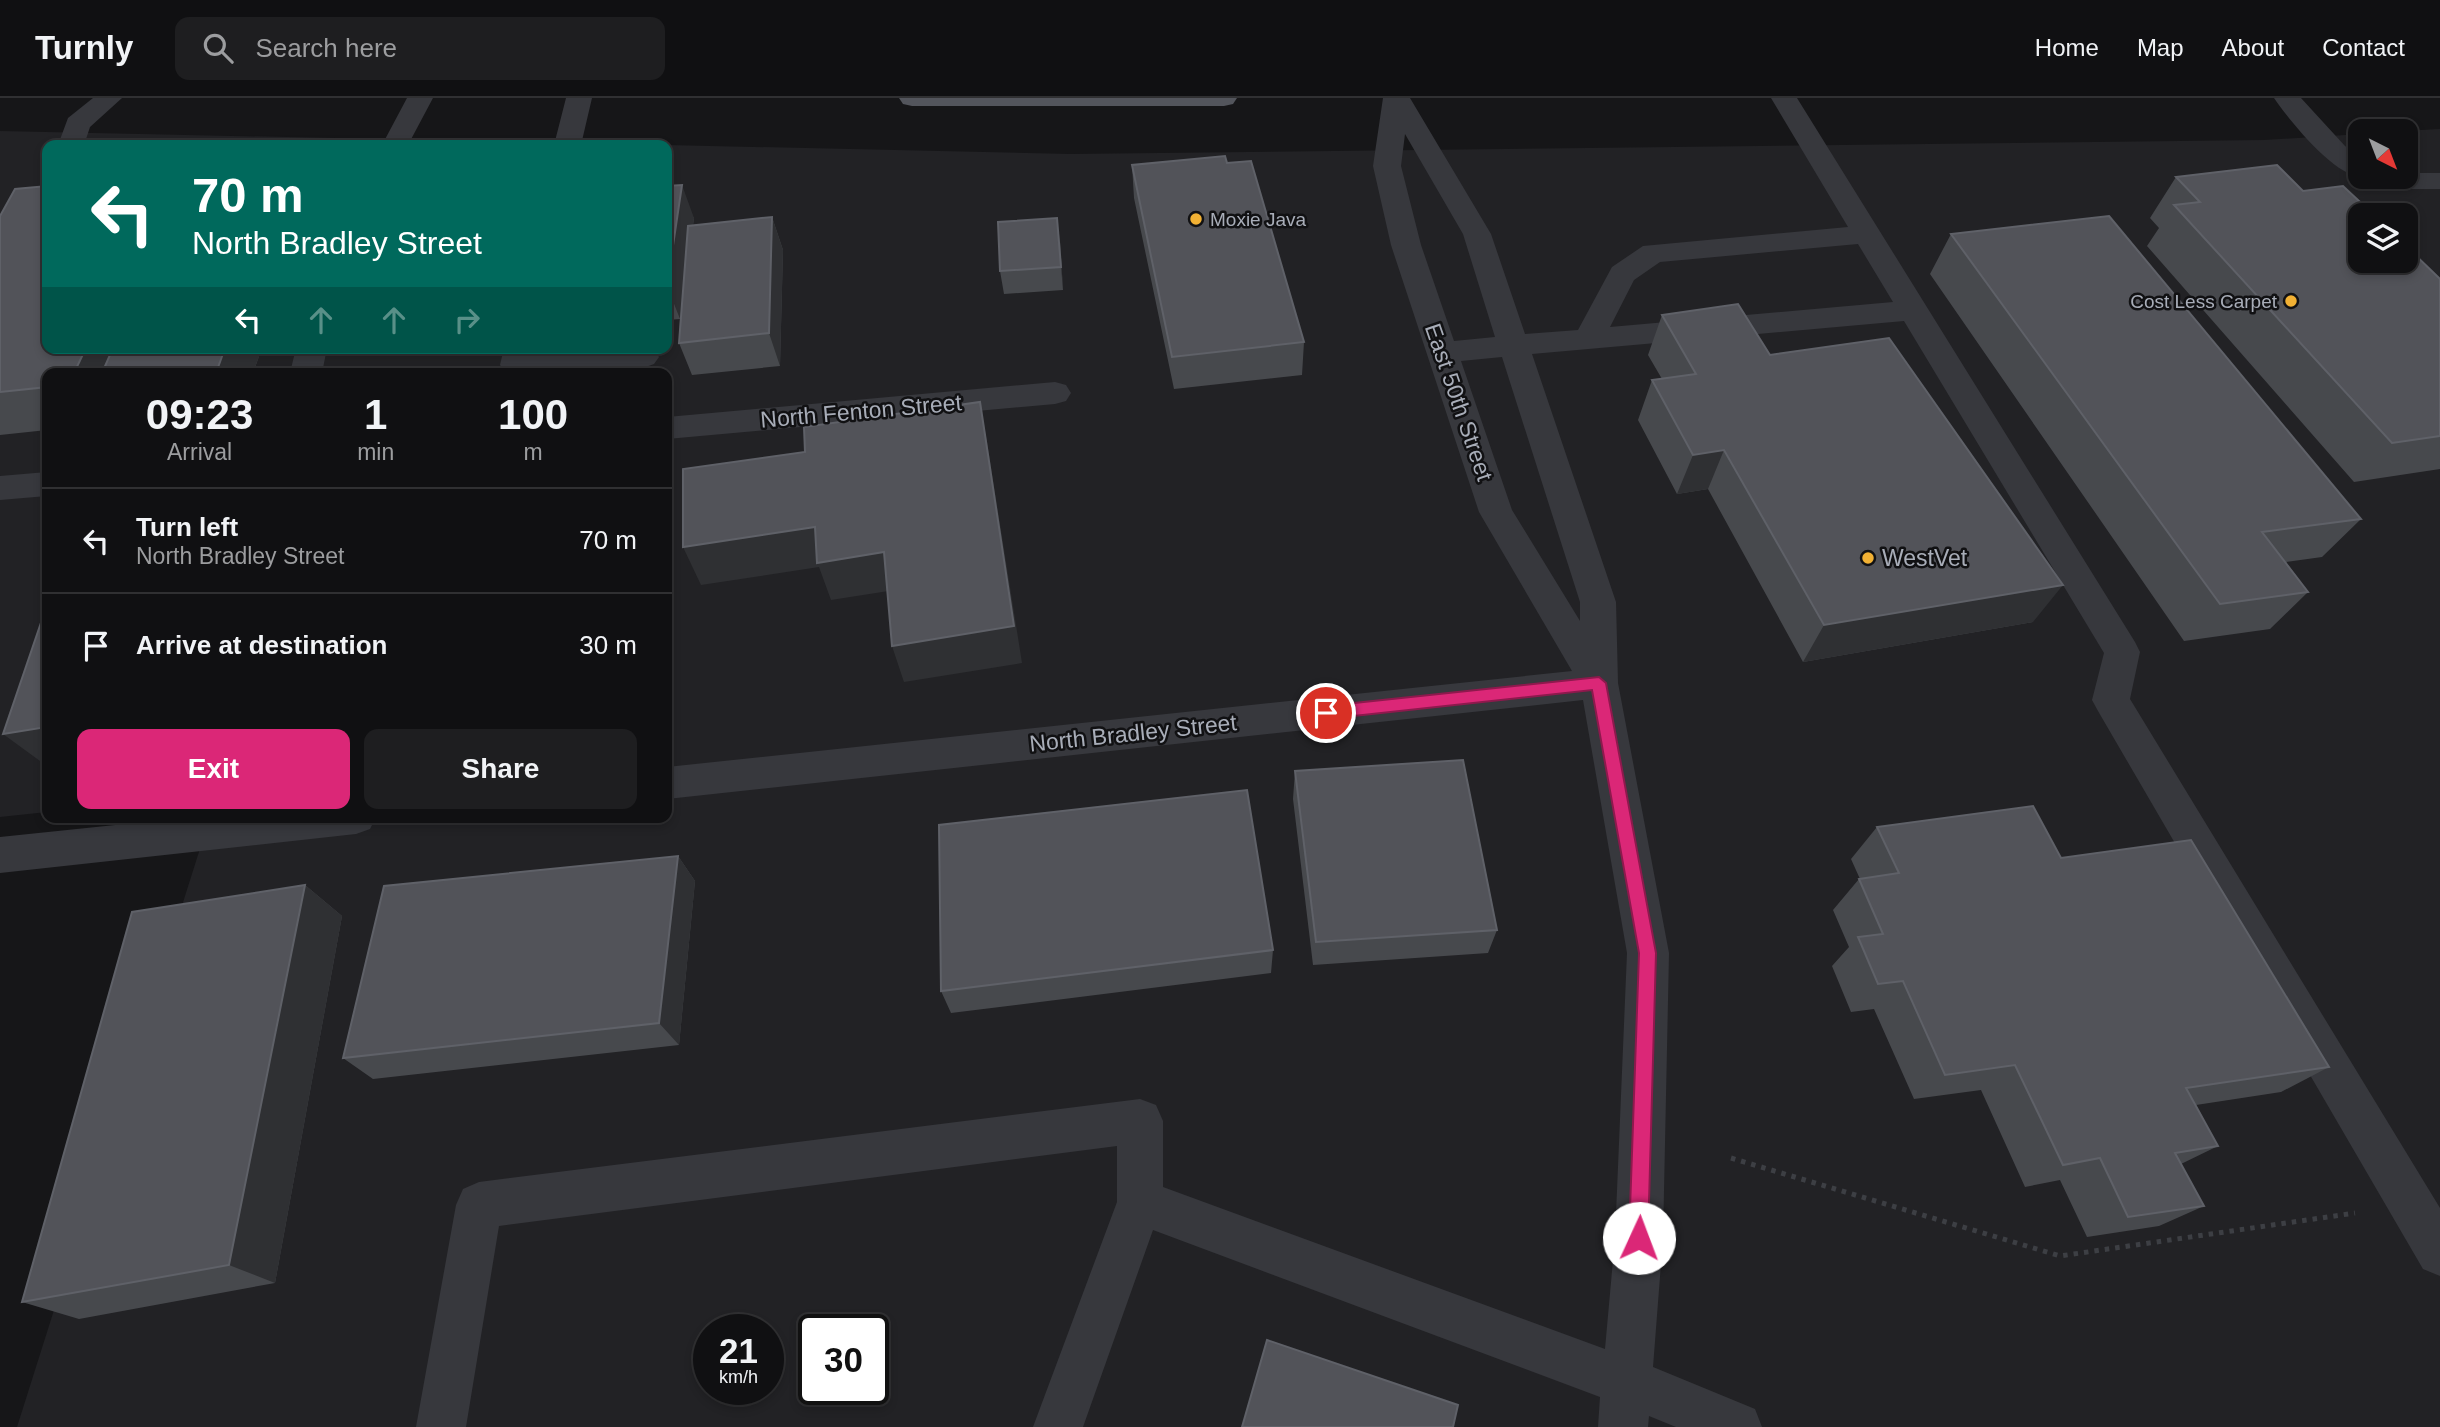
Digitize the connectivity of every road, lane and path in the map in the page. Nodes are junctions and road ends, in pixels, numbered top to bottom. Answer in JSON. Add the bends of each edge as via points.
{"nodes":[{"id":1,"x":109,"y":98,"type":"edge"},
{"id":2,"x":420,"y":98,"type":"edge"},
{"id":3,"x":579,"y":98,"type":"edge"},
{"id":4,"x":912,"y":98,"type":"edge"},
{"id":5,"x":1224,"y":98,"type":"edge"},
{"id":6,"x":1397,"y":98,"type":"edge"},
{"id":7,"x":1784,"y":98,"type":"edge"},
{"id":8,"x":2287,"y":98,"type":"edge"},
{"id":9,"x":72,"y":140,"type":"edge"},
{"id":10,"x":398,"y":140,"type":"edge"},
{"id":11,"x":569,"y":140,"type":"edge"},
{"id":12,"x":2348,"y":161,"type":"edge"},
{"id":13,"x":2418,"y":181,"type":"edge"},
{"id":14,"x":2440,"y":181,"type":"edge"},
{"id":15,"x":1867,"y":234,"type":"junction"},
{"id":16,"x":1913,"y":310,"type":"junction"},
{"id":17,"x":1587,"y":341,"type":"junction"},
{"id":18,"x":1514,"y":347,"type":"junction"},
{"id":19,"x":1442,"y":352,"type":"junction"},
{"id":20,"x":643,"y":357,"type":"dead end"},
{"id":21,"x":517,"y":362,"type":"edge"},
{"id":22,"x":1055,"y":393,"type":"dead end"},
{"id":23,"x":672,"y":428,"type":"edge"},
{"id":24,"x":42,"y":484,"type":"edge"},
{"id":25,"x":0,"y":488,"type":"edge"},
{"id":26,"x":1599,"y":683,"type":"junction"},
{"id":27,"x":672,"y":782,"type":"edge"},
{"id":28,"x":303,"y":823,"type":"edge"},
{"id":29,"x":0,"y":855,"type":"edge"},
{"id":30,"x":1731,"y":1158,"type":"dead end"},
{"id":31,"x":1140,"y":1202,"type":"junction"},
{"id":32,"x":2364,"y":1223,"type":"dead end"},
{"id":33,"x":2440,"y":1252,"type":"edge"},
{"id":34,"x":1624,"y":1404,"type":"edge"},
{"id":35,"x":441,"y":1427,"type":"edge"},
{"id":36,"x":1058,"y":1427,"type":"edge"},
{"id":37,"x":1737,"y":1427,"type":"edge"}],
"edges":[{"from":1,"to":9,"type":"street","via":[[77,124]]},
{"from":2,"to":10,"type":"street"},
{"from":3,"to":11,"type":"street"},
{"from":4,"to":5,"type":"main road"},
{"from":6,"to":18,"type":"street","name":"East 50th Street","via":[[1477,234]]},
{"from":6,"to":19,"type":"street","name":"East 50th Street","via":[[1387,166],[1406,246]]},
{"from":7,"to":15,"type":"street"},
{"from":8,"to":12,"type":"street"},
{"from":13,"to":14,"type":"street"},
{"from":15,"to":16,"type":"street"},
{"from":15,"to":17,"type":"street","via":[[1653,253],[1622,274]]},
{"from":16,"to":17,"type":"street"},
{"from":16,"to":33,"type":"street","via":[[2122,652],[2112,700]]},
{"from":17,"to":18,"type":"street"},
{"from":18,"to":19,"type":"street"},
{"from":18,"to":26,"type":"street","name":"East 50th Street","via":[[1598,602]]},
{"from":19,"to":26,"type":"street","name":"East 50th Street","via":[[1496,512]]},
{"from":20,"to":21,"type":"street"},
{"from":22,"to":23,"type":"street","name":"North Fenton Street"},
{"from":24,"to":25,"type":"street"},
{"from":26,"to":27,"type":"street","name":"North Bradley Street"},
{"from":26,"to":34,"type":"street","name":"East 50th Street","via":[[1648,953],[1639,1238]]},
{"from":28,"to":29,"type":"street"},
{"from":30,"to":32,"type":"path","via":[[2060,1256],[2358,1212]]},
{"from":31,"to":34,"type":"street"},
{"from":31,"to":35,"type":"street","via":[[1140,1121],[479,1205]]},
{"from":31,"to":36,"type":"street"},
{"from":34,"to":37,"type":"street"}]}
